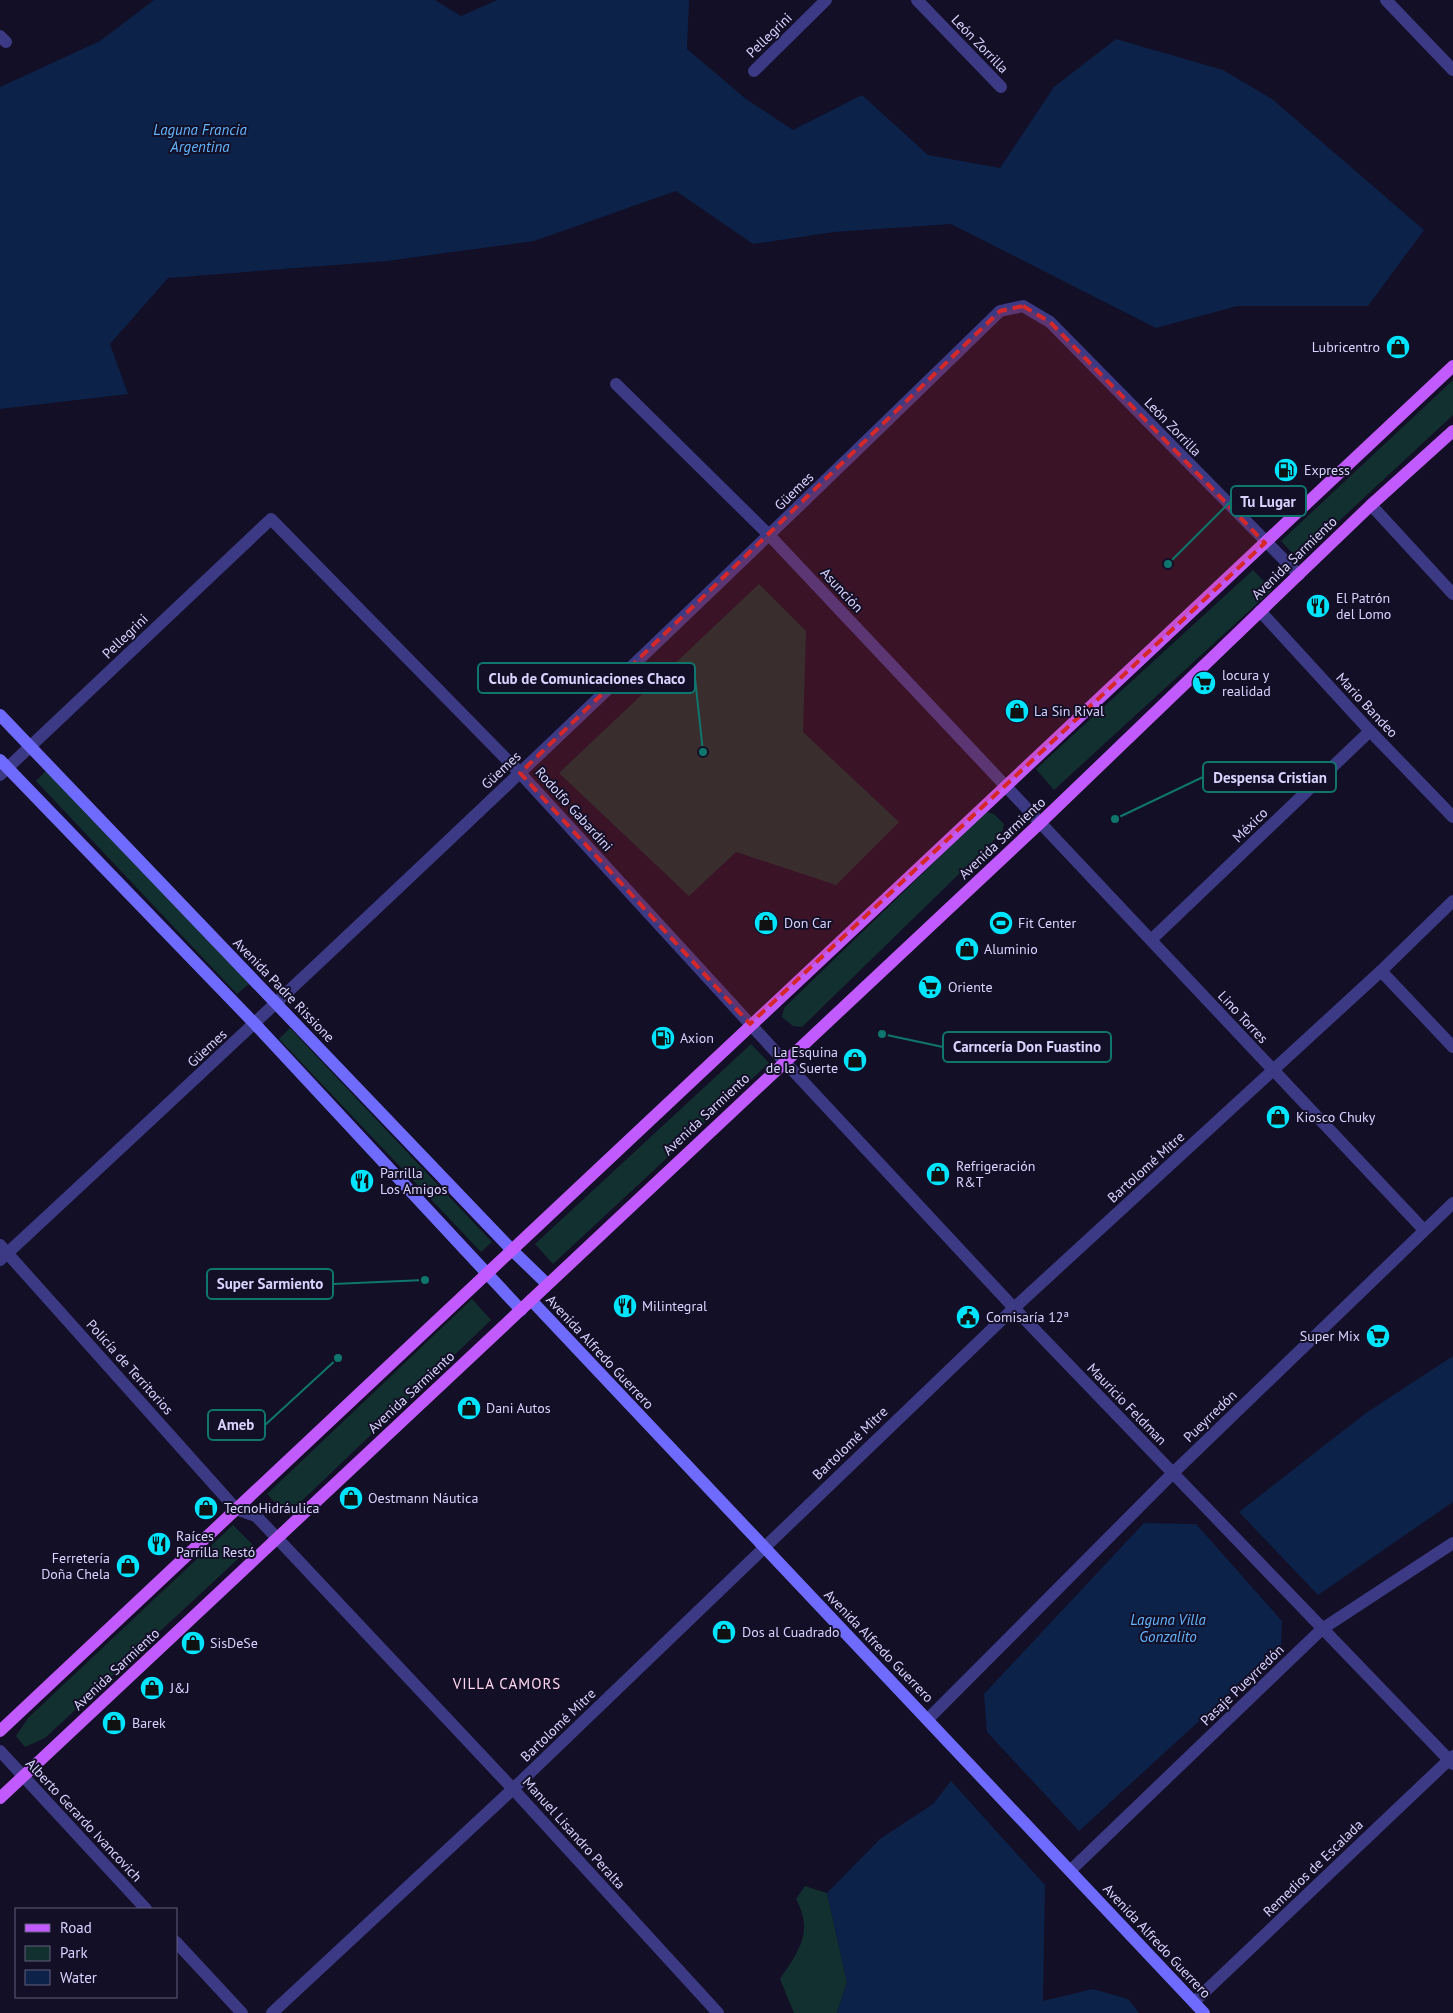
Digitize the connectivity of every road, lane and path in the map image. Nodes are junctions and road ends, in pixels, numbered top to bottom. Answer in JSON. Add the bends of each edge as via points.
{"nodes":[{"id":1,"x":826,"y":0,"type":"edge"},
{"id":2,"x":917,"y":0,"type":"edge"},
{"id":3,"x":1386,"y":0,"type":"edge"},
{"id":4,"x":1453,"y":70,"type":"edge"},
{"id":5,"x":754,"y":71,"type":"dead end"},
{"id":6,"x":1001,"y":87,"type":"dead end"},
{"id":7,"x":1022,"y":306,"type":"joint"},
{"id":8,"x":1453,"y":366,"type":"edge"},
{"id":9,"x":616,"y":384,"type":"dead end"},
{"id":10,"x":1453,"y":431,"type":"edge"},
{"id":11,"x":1371,"y":505,"type":"junction"},
{"id":12,"x":271,"y":519,"type":"joint"},
{"id":13,"x":770,"y":536,"type":"junction"},
{"id":14,"x":1265,"y":543,"type":"junction"},
{"id":15,"x":1299,"y":575,"type":"junction"},
{"id":16,"x":1453,"y":594,"type":"edge"},
{"id":17,"x":1260,"y":611,"type":"junction"},
{"id":18,"x":0,"y":715,"type":"edge"},
{"id":19,"x":1370,"y":731,"type":"junction"},
{"id":20,"x":31,"y":747,"type":"junction"},
{"id":21,"x":3,"y":768,"type":"edge"},
{"id":22,"x":520,"y":773,"type":"junction"},
{"id":23,"x":1008,"y":786,"type":"junction"},
{"id":24,"x":1453,"y":817,"type":"edge"},
{"id":25,"x":1039,"y":824,"type":"junction"},
{"id":26,"x":1453,"y":901,"type":"edge"},
{"id":27,"x":1151,"y":940,"type":"junction"},
{"id":28,"x":1381,"y":971,"type":"junction"},
{"id":29,"x":276,"y":1003,"type":"junction"},
{"id":30,"x":255,"y":1024,"type":"junction"},
{"id":31,"x":750,"y":1024,"type":"junction"},
{"id":32,"x":1453,"y":1047,"type":"edge"},
{"id":33,"x":784,"y":1061,"type":"junction"},
{"id":34,"x":1272,"y":1071,"type":"junction"},
{"id":35,"x":1453,"y":1203,"type":"edge"},
{"id":36,"x":1424,"y":1230,"type":"junction"},
{"id":37,"x":512,"y":1250,"type":"junction"},
{"id":38,"x":3,"y":1253,"type":"edge"},
{"id":39,"x":487,"y":1274,"type":"junction"},
{"id":40,"x":547,"y":1284,"type":"junction"},
{"id":41,"x":531,"y":1300,"type":"junction"},
{"id":42,"x":1014,"y":1308,"type":"junction"},
{"id":43,"x":521,"y":1310,"type":"junction"},
{"id":44,"x":1173,"y":1473,"type":"junction"},
{"id":45,"x":236,"y":1508,"type":"junction"},
{"id":46,"x":277,"y":1538,"type":"junction"},
{"id":47,"x":1453,"y":1543,"type":"edge"},
{"id":48,"x":763,"y":1547,"type":"junction"},
{"id":49,"x":1322,"y":1629,"type":"junction"},
{"id":50,"x":928,"y":1719,"type":"junction"},
{"id":51,"x":0,"y":1731,"type":"edge"},
{"id":52,"x":0,"y":1750,"type":"edge"},
{"id":53,"x":1452,"y":1760,"type":"edge"},
{"id":54,"x":23,"y":1776,"type":"junction"},
{"id":55,"x":514,"y":1789,"type":"junction"},
{"id":56,"x":0,"y":1798,"type":"edge"},
{"id":57,"x":1071,"y":1870,"type":"junction"},
{"id":58,"x":145,"y":1908,"type":"edge"},
{"id":59,"x":178,"y":1944,"type":"edge"},
{"id":60,"x":1194,"y":2002,"type":"junction"},
{"id":61,"x":242,"y":2013,"type":"edge"},
{"id":62,"x":272,"y":2013,"type":"edge"},
{"id":63,"x":718,"y":2013,"type":"edge"},
{"id":64,"x":1204,"y":2013,"type":"edge"}],
"edges":[{"from":1,"to":5,"type":"street","name":"Pellegrini"},
{"from":2,"to":6,"type":"street","name":"León Zorrilla"},
{"from":3,"to":4,"type":"street"},
{"from":7,"to":13,"type":"street","name":"Güemes","via":[[1000,311]]},
{"from":7,"to":14,"type":"street","name":"León Zorrilla","via":[[1050,322]]},
{"from":8,"to":14,"type":"main road"},
{"from":9,"to":13,"type":"street","name":"Asunción"},
{"from":10,"to":11,"type":"main road","name":"Avenida Sarmiento"},
{"from":11,"to":15,"type":"main road","name":"Avenida Sarmiento"},
{"from":11,"to":16,"type":"street"},
{"from":12,"to":20,"type":"street","name":"Pellegrini"},
{"from":12,"to":22,"type":"street","name":"Rodolfo Gabardini"},
{"from":13,"to":22,"type":"street","name":"Güemes"},
{"from":13,"to":23,"type":"street","name":"Asunción"},
{"from":14,"to":15,"type":"street","name":"León Zorrilla"},
{"from":14,"to":23,"type":"main road"},
{"from":15,"to":17,"type":"main road","name":"Avenida Sarmiento"},
{"from":17,"to":19,"type":"street","name":"Mario Bandeo"},
{"from":17,"to":25,"type":"main road","name":"Avenida Sarmiento"},
{"from":18,"to":20,"type":"main road","name":"Avenida Padre Rissione"},
{"from":19,"to":24,"type":"street","name":"Mario Bandeo"},
{"from":19,"to":27,"type":"street","name":"México"},
{"from":20,"to":21,"type":"street","name":"Pellegrini"},
{"from":20,"to":29,"type":"main road","name":"Avenida Padre Rissione"},
{"from":21,"to":30,"type":"main road"},
{"from":22,"to":29,"type":"street","name":"Güemes"},
{"from":22,"to":31,"type":"street","name":"Rodolfo Gabardini"},
{"from":23,"to":25,"type":"street","name":"Asunción"},
{"from":23,"to":31,"type":"main road"},
{"from":25,"to":27,"type":"street","name":"Lino Torres"},
{"from":25,"to":33,"type":"main road","name":"Avenida Sarmiento"},
{"from":26,"to":28,"type":"street","name":"Bartolomé Mitre"},
{"from":27,"to":34,"type":"street","name":"Lino Torres"},
{"from":28,"to":32,"type":"street"},
{"from":28,"to":34,"type":"street","name":"Bartolomé Mitre"},
{"from":29,"to":30,"type":"street","name":"Güemes"},
{"from":29,"to":37,"type":"main road","name":"Avenida Padre Rissione"},
{"from":30,"to":38,"type":"street","name":"Güemes"},
{"from":30,"to":39,"type":"main road"},
{"from":31,"to":33,"type":"street","name":"Rodolfo Gabardini"},
{"from":31,"to":37,"type":"main road"},
{"from":33,"to":40,"type":"main road","name":"Avenida Sarmiento"},
{"from":33,"to":42,"type":"street","name":"Mauricio Feldman"},
{"from":34,"to":36,"type":"street","name":"Lino Torres"},
{"from":34,"to":42,"type":"street","name":"Bartolomé Mitre"},
{"from":35,"to":36,"type":"street","name":"Pueyrredón"},
{"from":36,"to":44,"type":"street","name":"Pueyrredón"},
{"from":37,"to":39,"type":"main road"},
{"from":37,"to":40,"type":"main road","name":"Avenida Padre Rissione"},
{"from":38,"to":45,"type":"street","name":"Policía de Territorios"},
{"from":39,"to":43,"type":"main road"},
{"from":39,"to":45,"type":"main road"},
{"from":40,"to":41,"type":"main road","name":"Avenida Sarmiento"},
{"from":41,"to":43,"type":"main road","name":"Avenida Sarmiento"},
{"from":41,"to":48,"type":"main road","name":"Avenida Alfredo Guerrero"},
{"from":42,"to":44,"type":"street","name":"Mauricio Feldman"},
{"from":42,"to":48,"type":"street","name":"Bartolomé Mitre"},
{"from":43,"to":46,"type":"main road","name":"Avenida Sarmiento"},
{"from":44,"to":49,"type":"street","name":"Mauricio Feldman"},
{"from":44,"to":50,"type":"street","name":"Pueyrredón"},
{"from":45,"to":46,"type":"street","name":"Manuel Lisandro Peralta","via":[[256,1516]]},
{"from":45,"to":51,"type":"main road"},
{"from":46,"to":54,"type":"main road","name":"Avenida Sarmiento"},
{"from":46,"to":55,"type":"street","name":"Manuel Lisandro Peralta"},
{"from":47,"to":49,"type":"street","name":"Pasaje Pueyrredón"},
{"from":48,"to":50,"type":"main road","name":"Avenida Alfredo Guerrero"},
{"from":48,"to":55,"type":"street","name":"Bartolomé Mitre"},
{"from":49,"to":53,"type":"street","name":"Mauricio Feldman"},
{"from":49,"to":57,"type":"street","name":"Pasaje Pueyrredón"},
{"from":50,"to":57,"type":"main road","name":"Avenida Alfredo Guerrero"},
{"from":52,"to":54,"type":"street","name":"Alberto Gerardo Ivancovich"},
{"from":53,"to":60,"type":"street","name":"Remedios de Escalada"},
{"from":54,"to":56,"type":"main road","name":"Avenida Sarmiento"},
{"from":54,"to":58,"type":"street","name":"Alberto Gerardo Ivancovich"},
{"from":55,"to":62,"type":"street","name":"Bartolomé Mitre"},
{"from":55,"to":63,"type":"street","name":"Manuel Lisandro Peralta"},
{"from":57,"to":60,"type":"main road","name":"Avenida Alfredo Guerrero"},
{"from":59,"to":61,"type":"street"},
{"from":60,"to":64,"type":"main road","name":"Avenida Alfredo Guerrero"}]}
